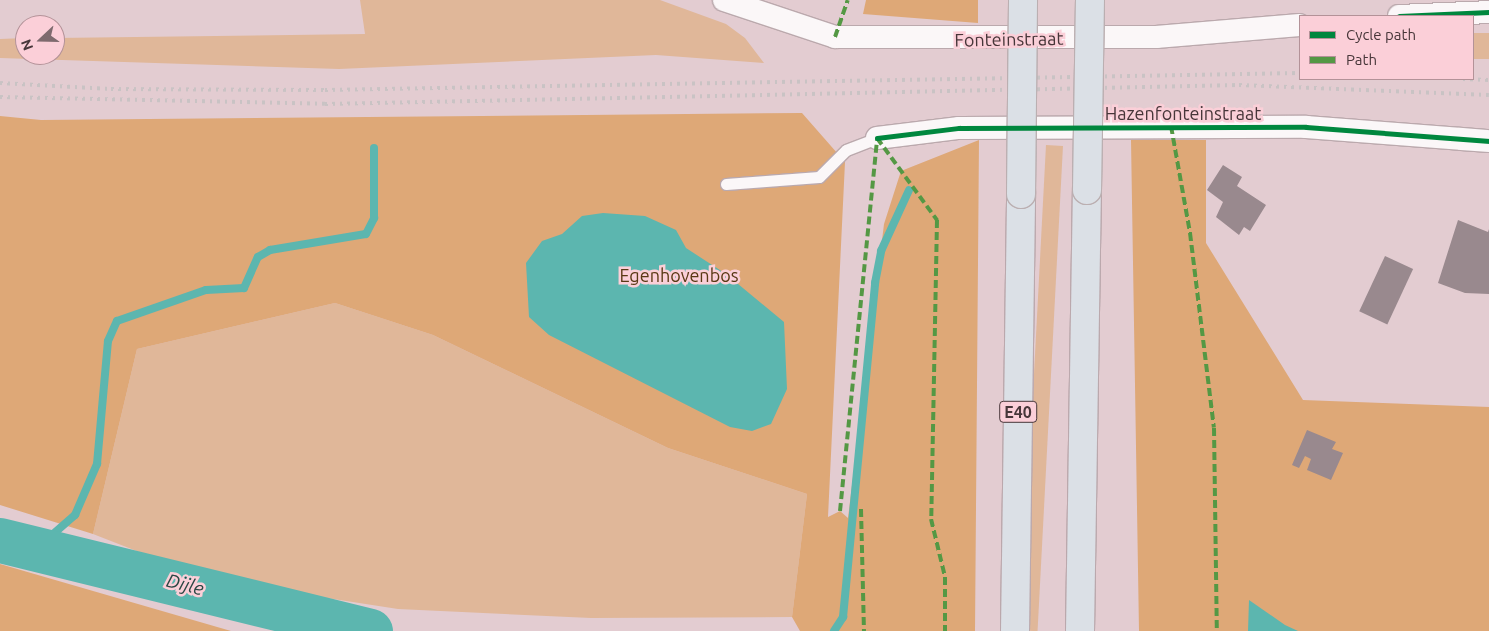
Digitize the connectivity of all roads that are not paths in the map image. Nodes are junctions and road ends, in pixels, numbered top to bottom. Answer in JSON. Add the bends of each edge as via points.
{"nodes":[{"id":1,"x":724,"y":0,"type":"edge"},
{"id":2,"x":1023,"y":0,"type":"edge"},
{"id":3,"x":1090,"y":0,"type":"edge"},
{"id":4,"x":1444,"y":6,"type":"edge"},
{"id":5,"x":1489,"y":12,"type":"edge"},
{"id":6,"x":1404,"y":15,"type":"edge"},
{"id":7,"x":1299,"y":25,"type":"edge"},
{"id":8,"x":878,"y":138,"type":"joint"},
{"id":9,"x":1489,"y":141,"type":"edge"},
{"id":10,"x":726,"y":184,"type":"dead end"},
{"id":11,"x":1015,"y":631,"type":"edge"},
{"id":12,"x":1080,"y":631,"type":"edge"}],
"edges":[{"from":1,"to":7,"type":"street","name":"Fonteinstraat","via":[[835,37],[1148,37]]},
{"from":2,"to":11,"type":"highway","number":"E40","bridge":true},
{"from":3,"to":12,"type":"highway","bridge":true},
{"from":4,"to":5,"type":"street"},
{"from":4,"to":6,"type":"street"},
{"from":8,"to":9,"type":"street","name":"Hazenfonteinstraat","via":[[959,128],[1286,126]]},
{"from":8,"to":10,"type":"lane","via":[[846,150],[819,178]]}]}
